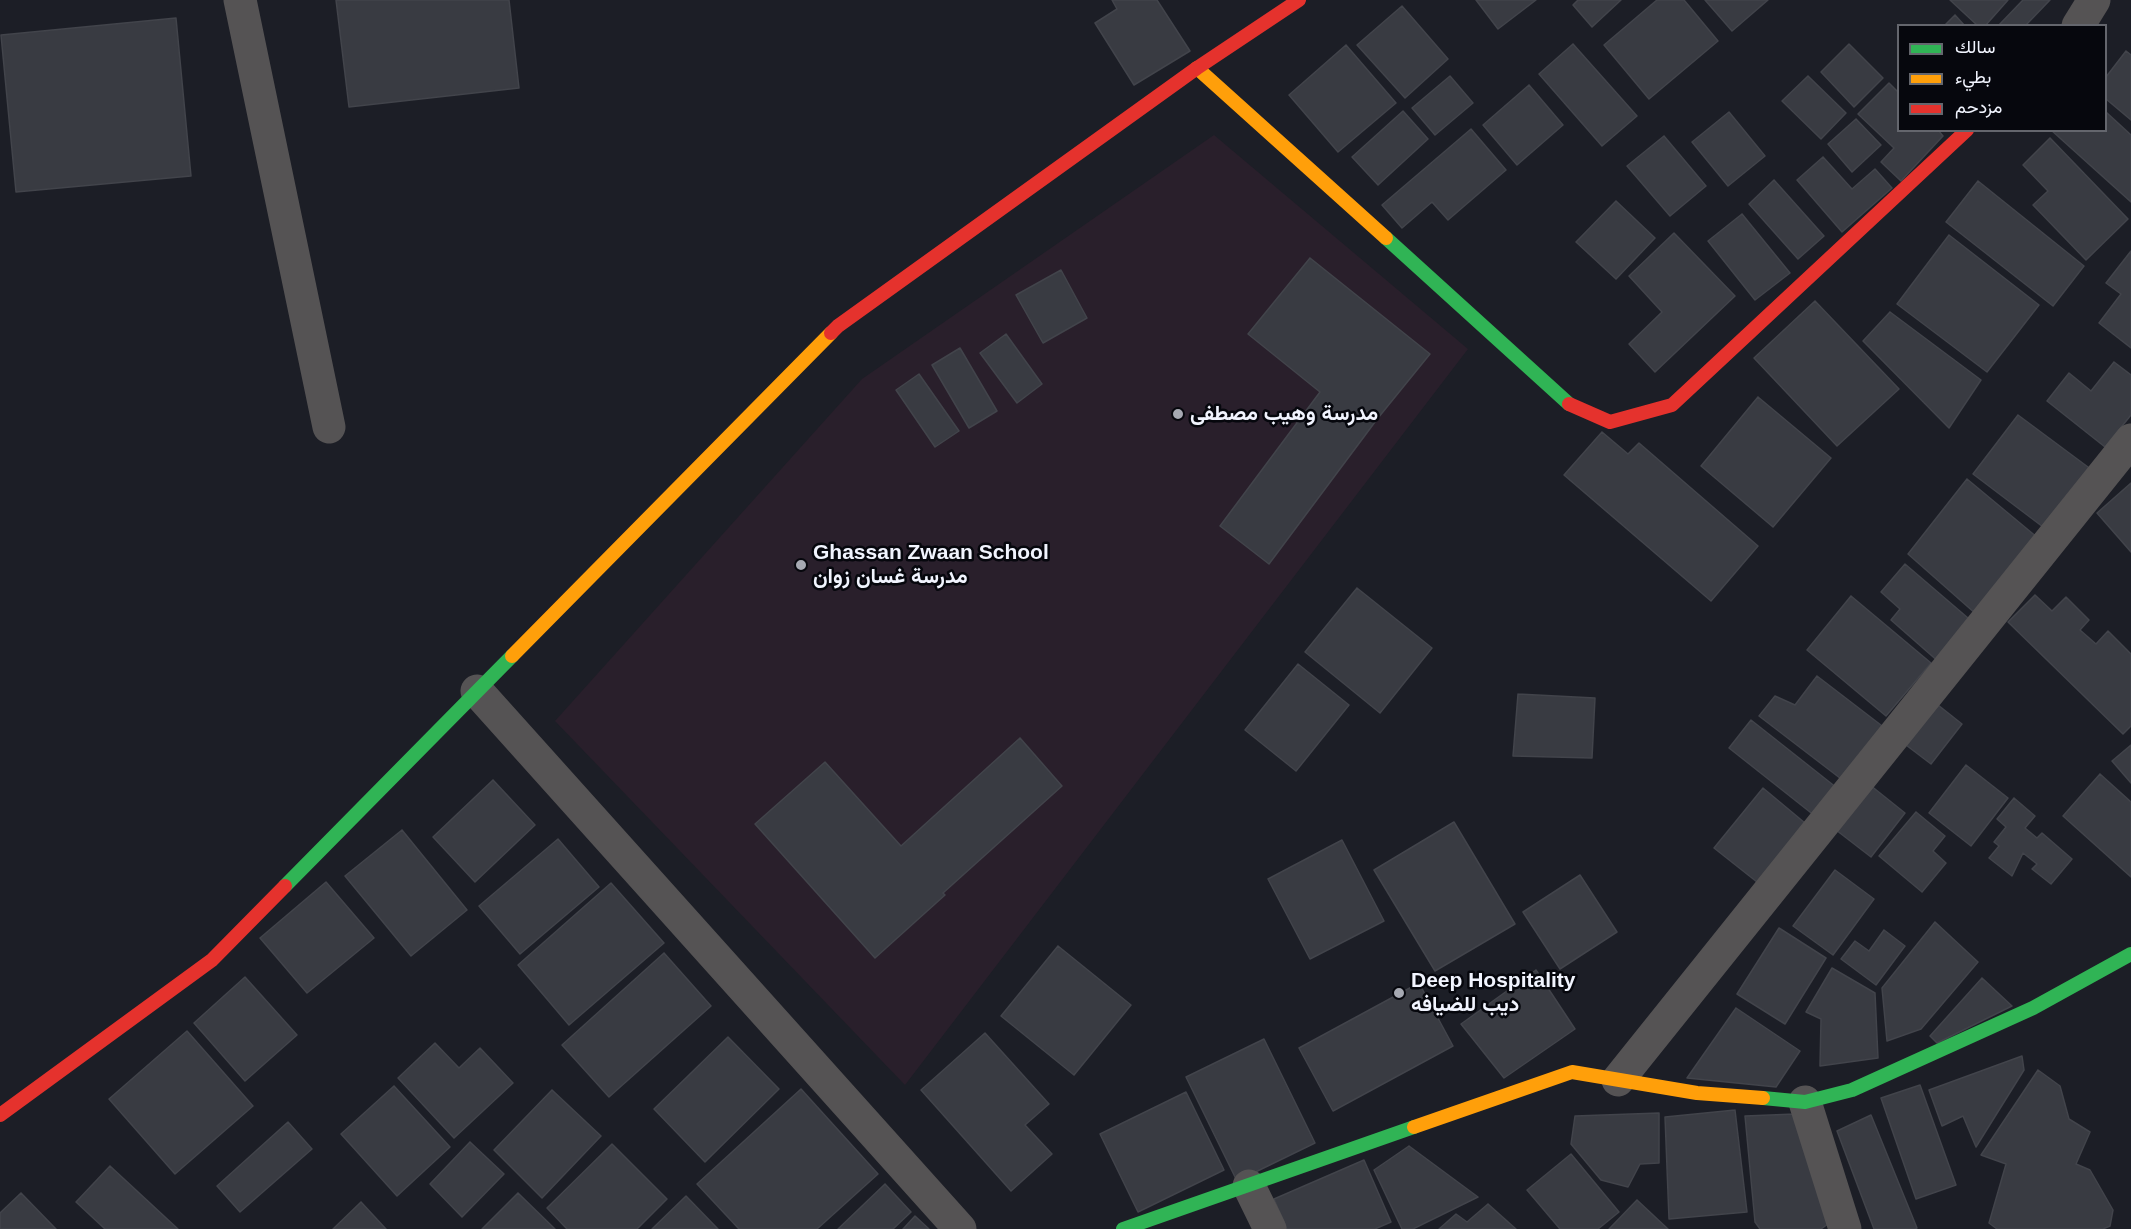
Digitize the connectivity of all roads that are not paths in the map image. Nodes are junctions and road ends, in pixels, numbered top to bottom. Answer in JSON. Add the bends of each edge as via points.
{"nodes":[{"id":1,"x":240,"y":0,"type":"edge"},
{"id":2,"x":1299,"y":0,"type":"edge"},
{"id":3,"x":2094,"y":0,"type":"edge"},
{"id":4,"x":2079,"y":24,"type":"edge"},
{"id":5,"x":1197,"y":68,"type":"junction"},
{"id":6,"x":1965,"y":132,"type":"edge"},
{"id":7,"x":329,"y":427,"type":"dead end"},
{"id":8,"x":2131,"y":441,"type":"edge"},
{"id":9,"x":477,"y":691,"type":"junction"},
{"id":10,"x":2131,"y":954,"type":"edge"},
{"id":11,"x":1618,"y":1080,"type":"junction"},
{"id":12,"x":1805,"y":1102,"type":"junction"},
{"id":13,"x":0,"y":1115,"type":"edge"},
{"id":14,"x":1249,"y":1186,"type":"junction"},
{"id":15,"x":960,"y":1229,"type":"edge"},
{"id":16,"x":1123,"y":1229,"type":"edge"},
{"id":17,"x":1270,"y":1229,"type":"edge"},
{"id":18,"x":1845,"y":1229,"type":"edge"}],
"edges":[{"from":1,"to":7,"type":"street"},
{"from":2,"to":5,"type":"street"},
{"from":3,"to":4,"type":"street"},
{"from":5,"to":6,"type":"street","via":[[1571,405],[1610,422],[1672,405]]},
{"from":5,"to":9,"type":"street","via":[[838,326]]},
{"from":8,"to":11,"type":"street"},
{"from":9,"to":13,"type":"street","via":[[212,960]]},
{"from":9,"to":15,"type":"street"},
{"from":10,"to":12,"type":"street","via":[[2033,1008],[1852,1090]]},
{"from":11,"to":12,"type":"street","via":[[1697,1093]]},
{"from":11,"to":14,"type":"street","via":[[1572,1072]]},
{"from":12,"to":18,"type":"street"},
{"from":14,"to":16,"type":"street"},
{"from":14,"to":17,"type":"street"}]}
